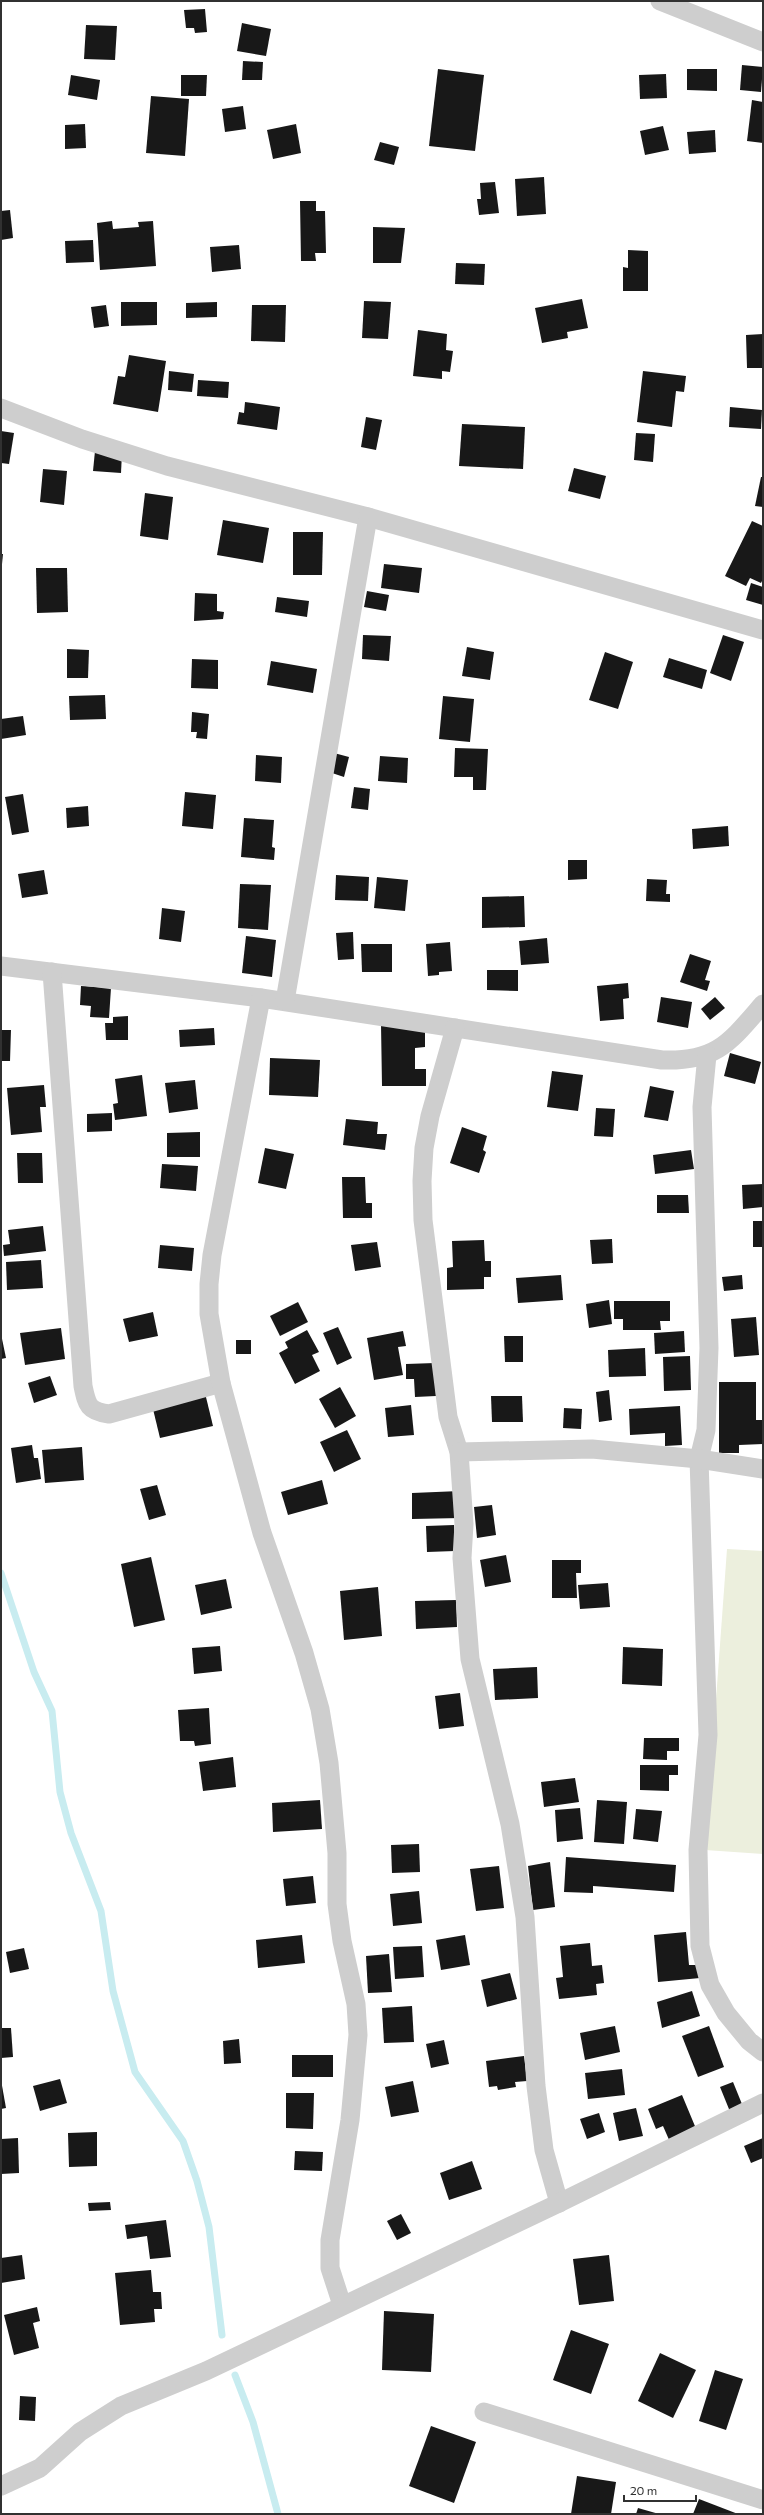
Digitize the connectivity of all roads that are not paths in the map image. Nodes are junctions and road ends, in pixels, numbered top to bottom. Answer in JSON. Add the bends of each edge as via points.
{"nodes":[{"id":1,"x":660,"y":1,"type":"edge"},
{"id":2,"x":763,"y":42,"type":"edge"},
{"id":3,"x":1,"y":408,"type":"edge"},
{"id":4,"x":368,"y":517,"type":"junction"},
{"id":5,"x":763,"y":630,"type":"edge"},
{"id":6,"x":1,"y":966,"type":"edge"},
{"id":7,"x":52,"y":972,"type":"junction"},
{"id":8,"x":261,"y":998,"type":"junction"},
{"id":9,"x":285,"y":1002,"type":"junction"},
{"id":10,"x":763,"y":1004,"type":"edge"},
{"id":11,"x":455,"y":1028,"type":"junction"},
{"id":12,"x":707,"y":1055,"type":"junction"},
{"id":13,"x":221,"y":1383,"type":"junction"},
{"id":14,"x":459,"y":1452,"type":"junction"},
{"id":15,"x":700,"y":1459,"type":"junction"},
{"id":16,"x":763,"y":1469,"type":"edge"},
{"id":17,"x":763,"y":2052,"type":"edge"},
{"id":18,"x":763,"y":2103,"type":"edge"},
{"id":19,"x":559,"y":2203,"type":"junction"},
{"id":20,"x":342,"y":2305,"type":"junction"},
{"id":21,"x":484,"y":2412,"type":"dead end"},
{"id":22,"x":1,"y":2486,"type":"edge"},
{"id":23,"x":763,"y":2501,"type":"edge"},
{"id":24,"x":759,"y":2514,"type":"edge"}],
"edges":[{"from":1,"to":2,"type":"street"},
{"from":3,"to":4,"type":"street","via":[[82,439],[167,466]]},
{"from":4,"to":5,"type":"street"},
{"from":4,"to":9,"type":"street"},
{"from":6,"to":7,"type":"street"},
{"from":7,"to":8,"type":"street"},
{"from":7,"to":13,"type":"street","via":[[83,1386],[87,1404],[96,1412],[109,1414]]},
{"from":8,"to":9,"type":"street"},
{"from":8,"to":13,"type":"street","via":[[210,1270],[209,1314]]},
{"from":9,"to":11,"type":"street"},
{"from":10,"to":12,"type":"street","via":[[734,1036]]},
{"from":11,"to":12,"type":"street","via":[[662,1060],[686,1061]]},
{"from":11,"to":14,"type":"street","via":[[430,1116],[424,1148],[422,1181],[423,1220],[448,1417]]},
{"from":12,"to":15,"type":"street","via":[[702,1107],[709,1348],[706,1430]]},
{"from":13,"to":20,"type":"street","via":[[262,1533],[320,1709],[329,1763],[337,1853],[337,1904],[356,2004],[358,2035],[350,2120],[330,2240],[330,2268]]},
{"from":14,"to":15,"type":"street","via":[[592,1449]]},
{"from":14,"to":19,"type":"street","via":[[464,1524],[462,1558],[470,1659],[510,1824],[525,1917],[536,2086],[544,2150]]},
{"from":15,"to":16,"type":"street"},
{"from":15,"to":17,"type":"street","via":[[708,1735],[698,1850],[700,1946],[710,1985],[726,2013],[749,2042]]},
{"from":18,"to":19,"type":"street"},
{"from":19,"to":20,"type":"street"},
{"from":20,"to":22,"type":"street","via":[[206,2371],[121,2406],[80,2432],[40,2468]]},
{"from":21,"to":23,"type":"street"},
{"from":23,"to":24,"type":"street"}]}
